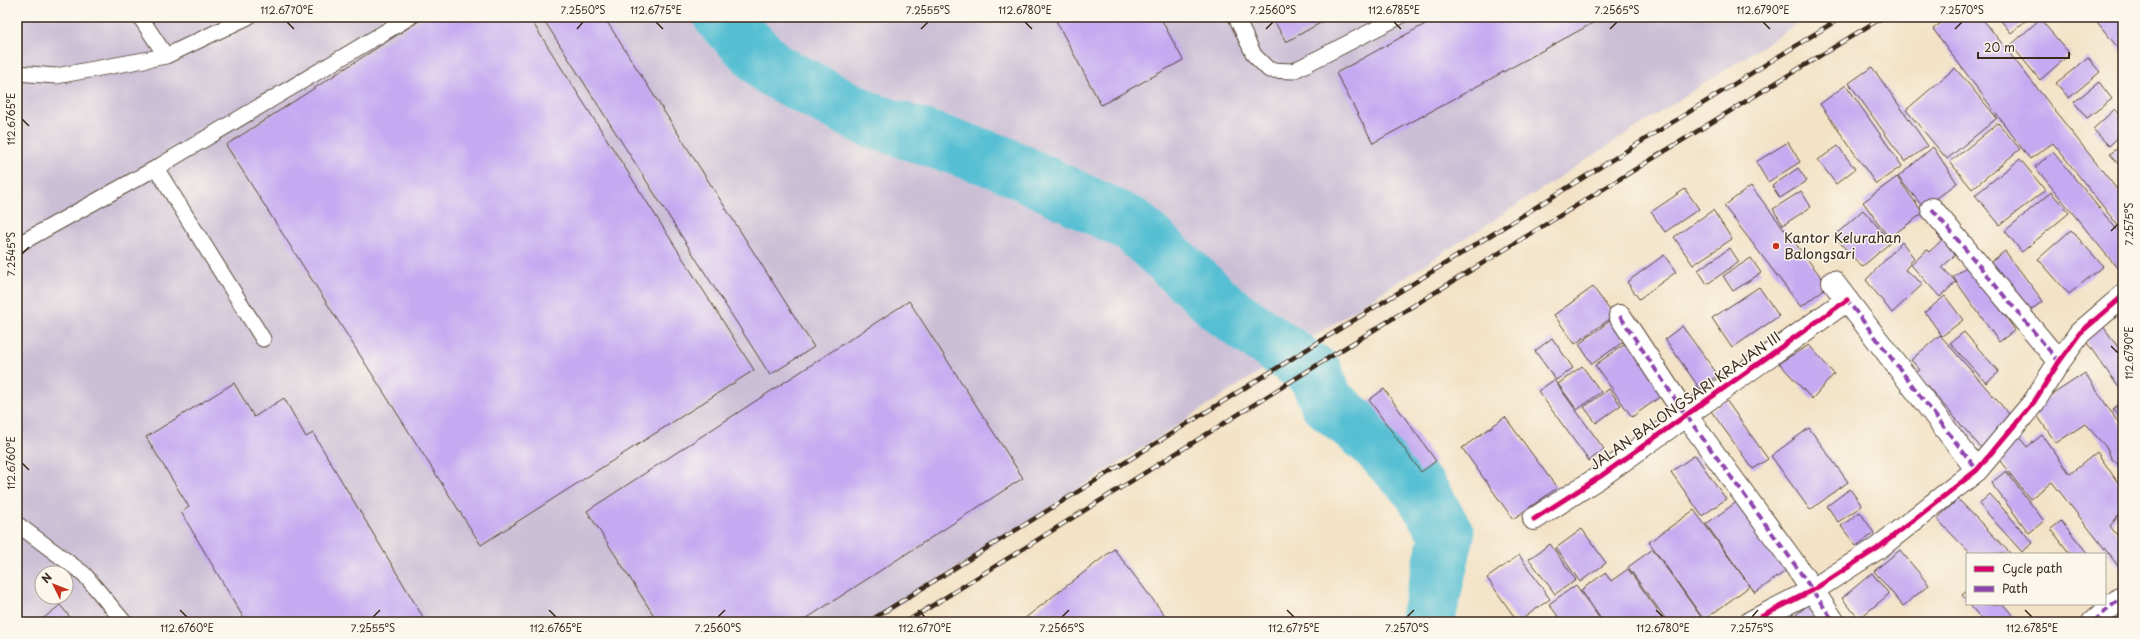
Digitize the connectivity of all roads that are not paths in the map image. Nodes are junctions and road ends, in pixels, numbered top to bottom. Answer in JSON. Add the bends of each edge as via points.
{"nodes":[{"id":1,"x":140,"y":17,"type":"edge"},
{"id":2,"x":248,"y":17,"type":"edge"},
{"id":3,"x":410,"y":17,"type":"edge"},
{"id":4,"x":1236,"y":17,"type":"edge"},
{"id":5,"x":1399,"y":17,"type":"edge"},
{"id":6,"x":166,"y":56,"type":"junction"},
{"id":7,"x":17,"y":73,"type":"edge"},
{"id":8,"x":156,"y":168,"type":"junction"},
{"id":9,"x":1932,"y":209,"type":"dead end"},
{"id":10,"x":17,"y":245,"type":"edge"},
{"id":11,"x":1833,"y":282,"type":"dead end"},
{"id":12,"x":2123,"y":296,"type":"edge"},
{"id":13,"x":1847,"y":300,"type":"junction"},
{"id":14,"x":1620,"y":316,"type":"dead end"},
{"id":15,"x":263,"y":339,"type":"dead end"},
{"id":16,"x":2059,"y":362,"type":"junction"},
{"id":17,"x":1685,"y":414,"type":"junction"},
{"id":18,"x":1977,"y":470,"type":"junction"},
{"id":19,"x":1534,"y":519,"type":"dead end"},
{"id":20,"x":17,"y":524,"type":"edge"},
{"id":21,"x":1813,"y":590,"type":"junction"},
{"id":22,"x":2123,"y":596,"type":"edge"},
{"id":23,"x":124,"y":622,"type":"edge"},
{"id":24,"x":1751,"y":622,"type":"edge"},
{"id":25,"x":1834,"y":622,"type":"edge"},
{"id":26,"x":2093,"y":622,"type":"edge"}],
"edges":[{"from":1,"to":6,"type":"lane"},
{"from":2,"to":6,"type":"lane"},
{"from":3,"to":8,"type":"lane"},
{"from":4,"to":5,"type":"lane","via":[[1254,55],[1269,70],[1293,71]]},
{"from":6,"to":7,"type":"lane","via":[[56,76]]},
{"from":8,"to":10,"type":"lane"},
{"from":8,"to":15,"type":"lane"},
{"from":9,"to":16,"type":"street"},
{"from":11,"to":13,"type":"street"},
{"from":12,"to":16,"type":"street","via":[[2080,333]]},
{"from":13,"to":17,"type":"street","name":"JALAN BALONGSARI KRAJAN III","via":[[1766,360]]},
{"from":13,"to":18,"type":"street"},
{"from":14,"to":17,"type":"street"},
{"from":16,"to":18,"type":"street","via":[[2034,402]]},
{"from":17,"to":19,"type":"street","name":"JALAN BALONGSARI KRAJAN III","via":[[1601,476]]},
{"from":17,"to":21,"type":"street"},
{"from":18,"to":21,"type":"street","via":[[1878,548]]},
{"from":20,"to":23,"type":"lane","via":[[84,574]]},
{"from":21,"to":24,"type":"street"},
{"from":21,"to":25,"type":"street"},
{"from":22,"to":26,"type":"street"}]}
